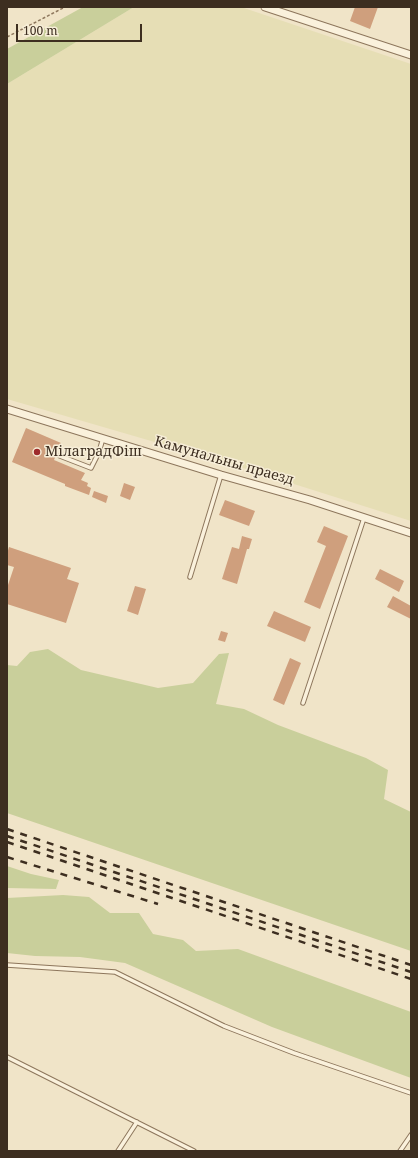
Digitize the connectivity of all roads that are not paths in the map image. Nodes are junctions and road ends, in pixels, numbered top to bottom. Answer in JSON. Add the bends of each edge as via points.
{"nodes":[{"id":1,"x":265,"y":7,"type":"edge"},
{"id":2,"x":411,"y":55,"type":"edge"},
{"id":3,"x":7,"y":409,"type":"edge"},
{"id":4,"x":103,"y":438,"type":"junction"},
{"id":5,"x":60,"y":456,"type":"dead end"},
{"id":6,"x":221,"y":475,"type":"junction"},
{"id":7,"x":364,"y":518,"type":"junction"},
{"id":8,"x":411,"y":533,"type":"edge"},
{"id":9,"x":190,"y":577,"type":"dead end"},
{"id":10,"x":303,"y":703,"type":"dead end"},
{"id":11,"x":7,"y":965,"type":"edge"},
{"id":12,"x":7,"y":1057,"type":"edge"},
{"id":13,"x":411,"y":1092,"type":"edge"},
{"id":14,"x":137,"y":1122,"type":"junction"},
{"id":15,"x":411,"y":1135,"type":"edge"},
{"id":16,"x":118,"y":1151,"type":"edge"},
{"id":17,"x":194,"y":1151,"type":"edge"},
{"id":18,"x":400,"y":1151,"type":"edge"}],
"edges":[{"from":1,"to":2,"type":"street"},
{"from":3,"to":4,"type":"street","name":"Камунальны праезд"},
{"from":4,"to":5,"type":"lane","via":[[90,468]]},
{"from":4,"to":6,"type":"street","name":"Камунальны праезд"},
{"from":6,"to":7,"type":"street","name":"Камунальны праезд"},
{"from":6,"to":9,"type":"lane"},
{"from":7,"to":8,"type":"street","name":"Камунальны праезд"},
{"from":7,"to":10,"type":"lane"},
{"from":11,"to":13,"type":"lane","via":[[115,972],[224,1026],[294,1053]]},
{"from":12,"to":14,"type":"lane"},
{"from":14,"to":16,"type":"lane"},
{"from":14,"to":17,"type":"lane"},
{"from":15,"to":18,"type":"lane"}]}
